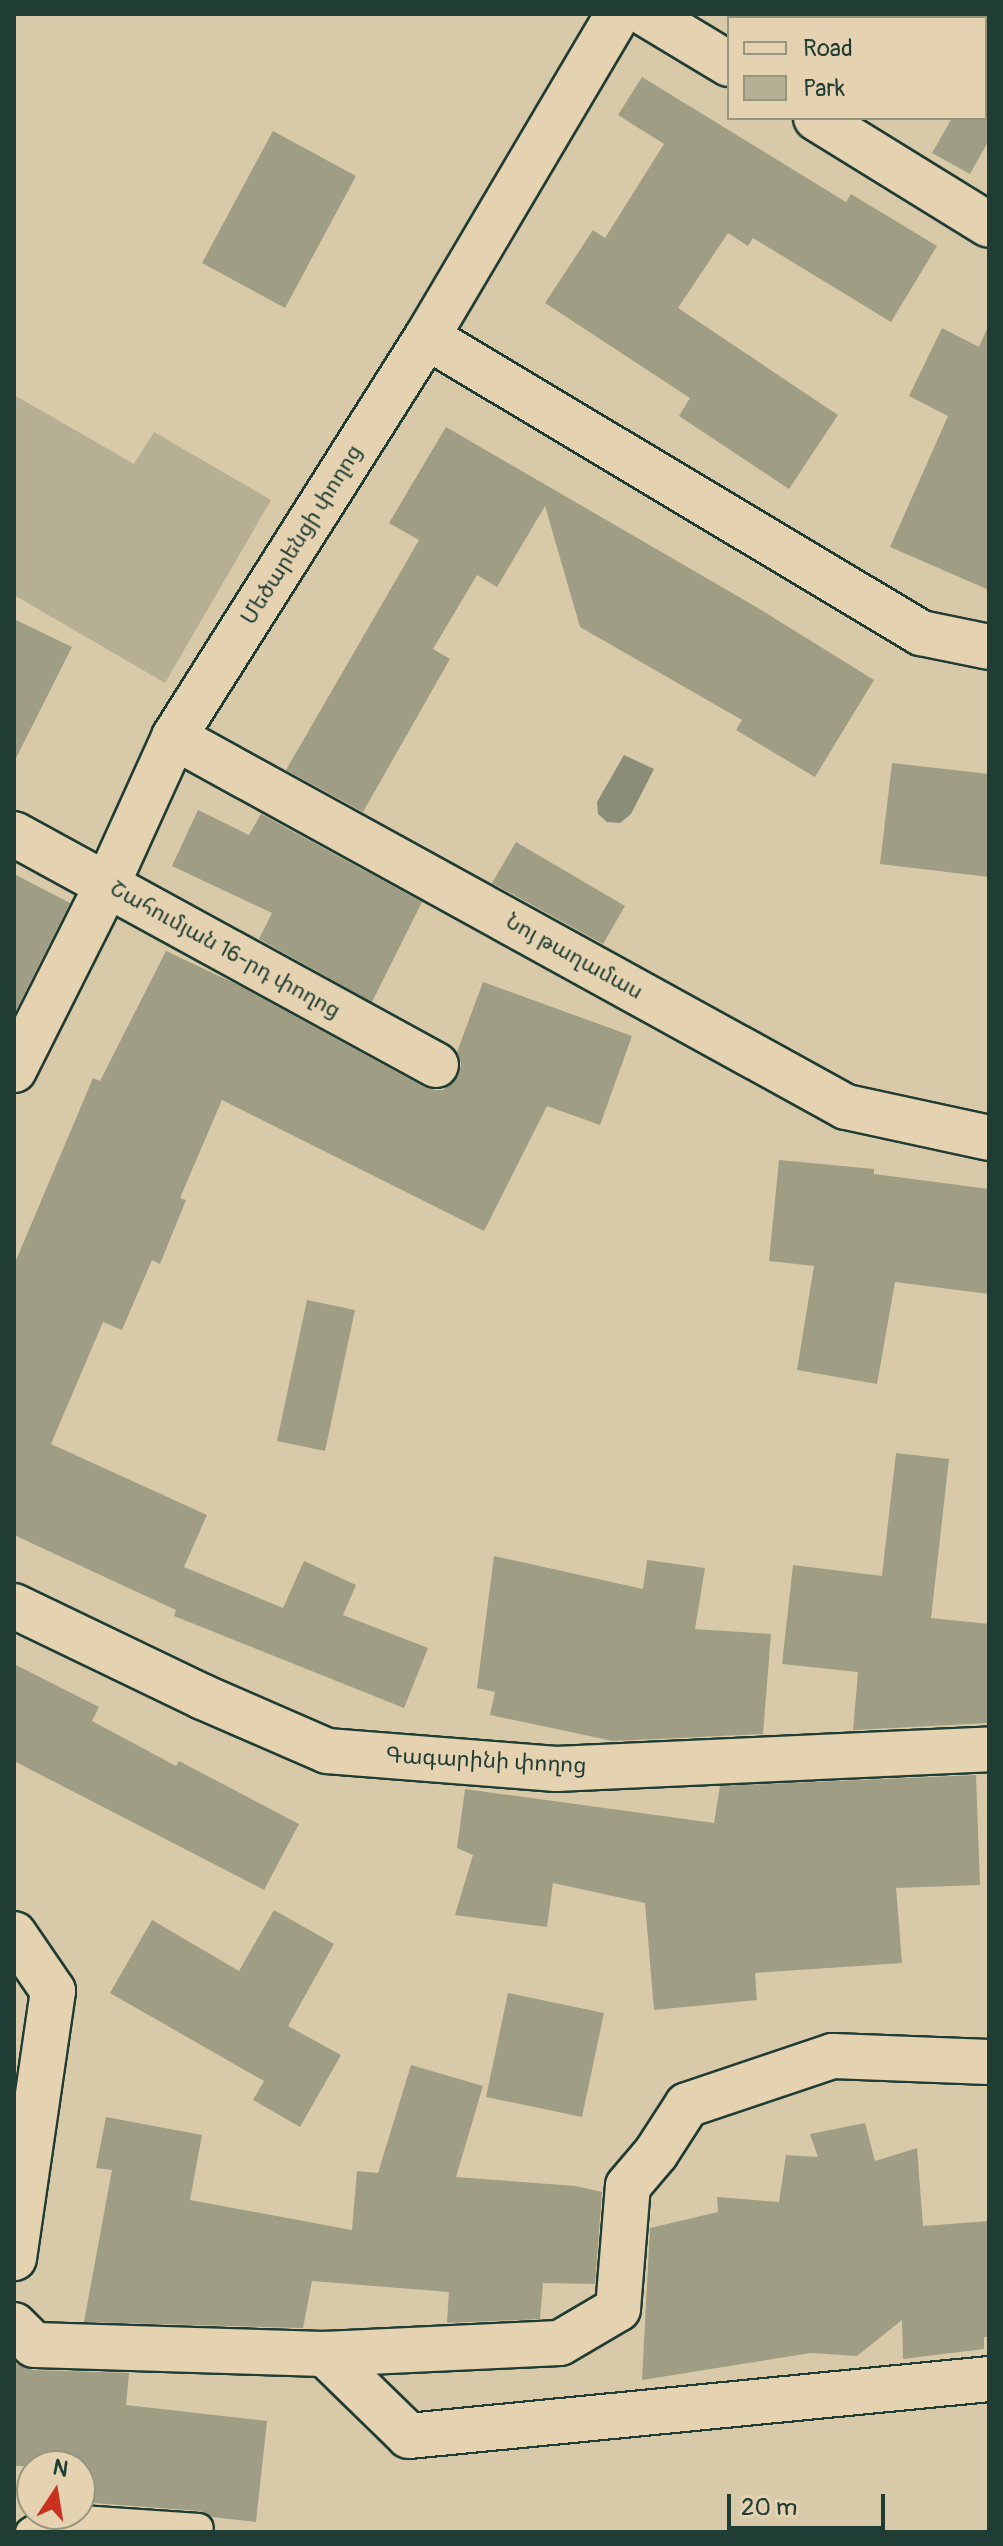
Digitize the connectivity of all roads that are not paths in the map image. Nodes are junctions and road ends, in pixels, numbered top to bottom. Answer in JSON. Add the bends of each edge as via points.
{"nodes":[{"id":1,"x":618,"y":14,"type":"edge"},
{"id":2,"x":646,"y":14,"type":"edge"},
{"id":3,"x":727,"y":63,"type":"edge"},
{"id":4,"x":819,"y":120,"type":"edge"},
{"id":5,"x":989,"y":225,"type":"edge"},
{"id":6,"x":427,"y":337,"type":"junction"},
{"id":7,"x":989,"y":647,"type":"edge"},
{"id":8,"x":174,"y":737,"type":"junction"},
{"id":9,"x":14,"y":834,"type":"edge"},
{"id":10,"x":107,"y":885,"type":"junction"},
{"id":11,"x":436,"y":1065,"type":"dead end"},
{"id":12,"x":14,"y":1070,"type":"edge"},
{"id":13,"x":989,"y":1138,"type":"edge"},
{"id":14,"x":14,"y":1606,"type":"edge"},
{"id":15,"x":989,"y":1749,"type":"edge"},
{"id":16,"x":14,"y":1934,"type":"edge"},
{"id":17,"x":989,"y":2062,"type":"edge"},
{"id":18,"x":14,"y":2258,"type":"edge"},
{"id":19,"x":14,"y":2325,"type":"edge"},
{"id":20,"x":325,"y":2354,"type":"junction"},
{"id":21,"x":989,"y":2379,"type":"edge"},
{"id":22,"x":199,"y":2528,"type":"dead end"},
{"id":23,"x":30,"y":2532,"type":"edge"}],
"edges":[{"from":1,"to":6,"type":"street","name":"Մեծարենցի փողոց"},
{"from":2,"to":3,"type":"street"},
{"from":4,"to":5,"type":"street"},
{"from":6,"to":7,"type":"street","via":[[921,633]]},
{"from":6,"to":8,"type":"street","name":"Մեծարենցի փողոց"},
{"from":8,"to":10,"type":"street","name":"Մեծարենցի փողոց"},
{"from":8,"to":13,"type":"street","name":"Նոյ թաղամաս","via":[[846,1107]]},
{"from":9,"to":10,"type":"street","name":"Շահումյան 16-րդ փողոց"},
{"from":10,"to":11,"type":"street","name":"Շահումյան 16-րդ փողոց"},
{"from":10,"to":12,"type":"street","name":"Մեծարենցի փողոց"},
{"from":14,"to":15,"type":"street","name":"Գագարինի փողոց","via":[[327,1751],[556,1769]]},
{"from":16,"to":18,"type":"street","via":[[53,1991]]},
{"from":17,"to":20,"type":"street","via":[[833,2056],[687,2105],[628,2186],[618,2309],[560,2343]]},
{"from":19,"to":20,"type":"street","via":[[34,2345]]},
{"from":20,"to":21,"type":"street","via":[[409,2436]]},
{"from":22,"to":23,"type":"lane","via":[[52,2518]]}]}
